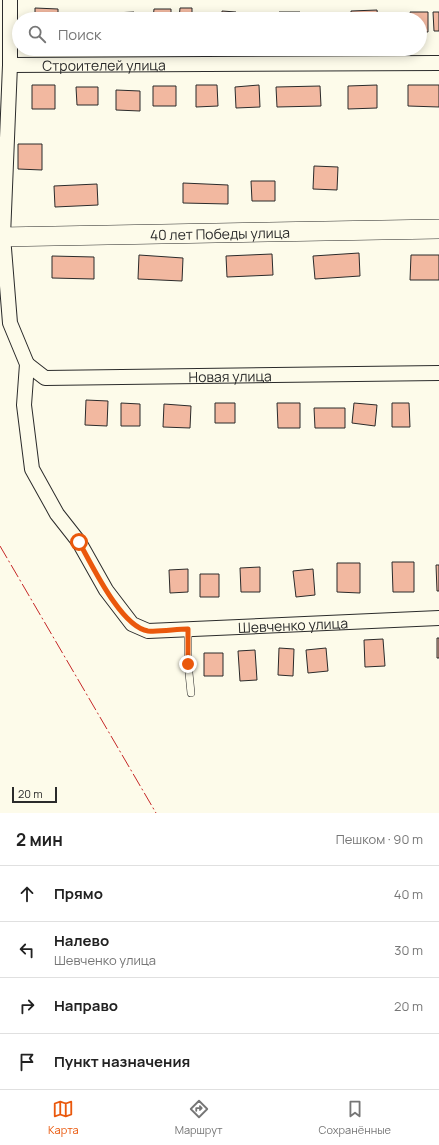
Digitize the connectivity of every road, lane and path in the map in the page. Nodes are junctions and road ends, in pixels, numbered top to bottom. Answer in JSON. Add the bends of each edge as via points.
{"nodes":[{"id":1,"x":10,"y":0,"type":"edge"},
{"id":2,"x":439,"y":64,"type":"edge"},
{"id":3,"x":10,"y":66,"type":"junction"},
{"id":4,"x":439,"y":229,"type":"edge"},
{"id":5,"x":2,"y":237,"type":"edge"},
{"id":6,"x":27,"y":364,"type":"junction"},
{"id":7,"x":439,"y":372,"type":"edge"},
{"id":8,"x":439,"y":618,"type":"edge"},
{"id":9,"x":188,"y":629,"type":"junction"},
{"id":10,"x":191,"y":692,"type":"dead end"}],
"edges":[{"from":1,"to":3,"type":"street"},
{"from":2,"to":3,"type":"street","name":"Строителей улица"},
{"from":3,"to":5,"type":"street"},
{"from":4,"to":5,"type":"street","name":"40 лет Победы улица"},
{"from":5,"to":6,"type":"street","via":[[10,323]]},
{"from":6,"to":7,"type":"street","name":"Новая улица","via":[[45,378]]},
{"from":6,"to":9,"type":"street","name":"Шевченко улица","via":[[24,405],[32,469],[57,514],[79,542],[106,590],[132,624],[148,631]]},
{"from":8,"to":9,"type":"street","name":"Шевченко улица"},
{"from":9,"to":10,"type":"lane"}]}
